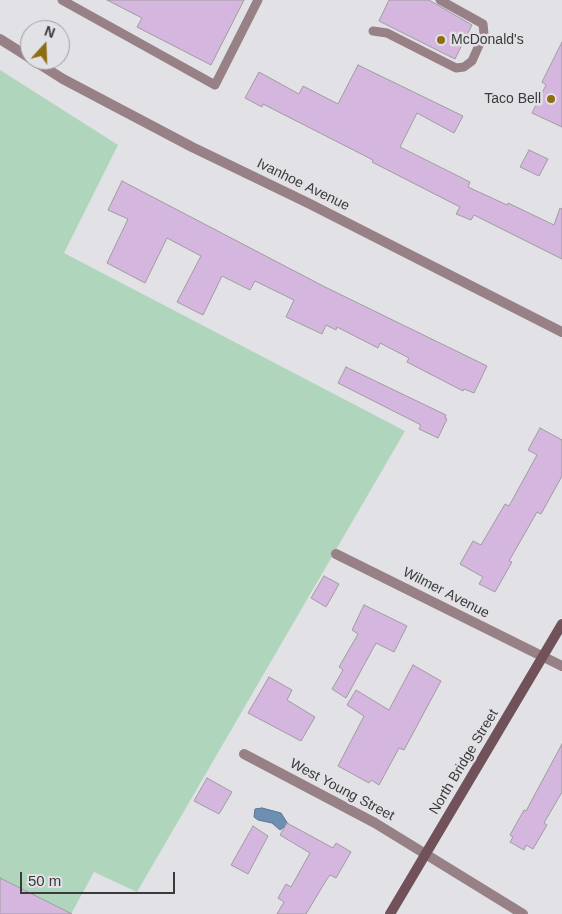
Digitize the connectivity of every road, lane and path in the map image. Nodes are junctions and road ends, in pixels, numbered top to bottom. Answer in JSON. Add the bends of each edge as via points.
{"nodes":[{"id":1,"x":63,"y":0,"type":"edge"},
{"id":2,"x":258,"y":0,"type":"edge"},
{"id":3,"x":440,"y":0,"type":"edge"},
{"id":4,"x":373,"y":31,"type":"dead end"},
{"id":5,"x":0,"y":39,"type":"edge"},
{"id":6,"x":20,"y":52,"type":"edge"},
{"id":7,"x":48,"y":70,"type":"edge"},
{"id":8,"x":562,"y":332,"type":"edge"},
{"id":9,"x":336,"y":554,"type":"dead end"},
{"id":10,"x":562,"y":624,"type":"edge"},
{"id":11,"x":543,"y":656,"type":"junction"},
{"id":12,"x":562,"y":666,"type":"edge"},
{"id":13,"x":244,"y":754,"type":"dead end"},
{"id":14,"x":426,"y":853,"type":"junction"},
{"id":15,"x":390,"y":914,"type":"edge"},
{"id":16,"x":523,"y":914,"type":"edge"}],
"edges":[{"from":1,"to":2,"type":"lane","via":[[215,85]]},
{"from":3,"to":4,"type":"lane","via":[[483,24],[484,34],[472,61],[464,68],[456,68],[387,33]]},
{"from":5,"to":6,"type":"street"},
{"from":7,"to":8,"type":"street","name":"Ivanhoe Avenue","via":[[192,147]]},
{"from":9,"to":11,"type":"street","name":"Wilmer Avenue"},
{"from":10,"to":11,"type":"street","name":"North Bridge Street"},
{"from":11,"to":12,"type":"street","name":"Wilmer Avenue"},
{"from":11,"to":14,"type":"street","name":"North Bridge Street"},
{"from":13,"to":14,"type":"street","name":"West Young Street"},
{"from":14,"to":15,"type":"street","name":"North Bridge Street"},
{"from":14,"to":16,"type":"street","name":"West Young Street"}]}
